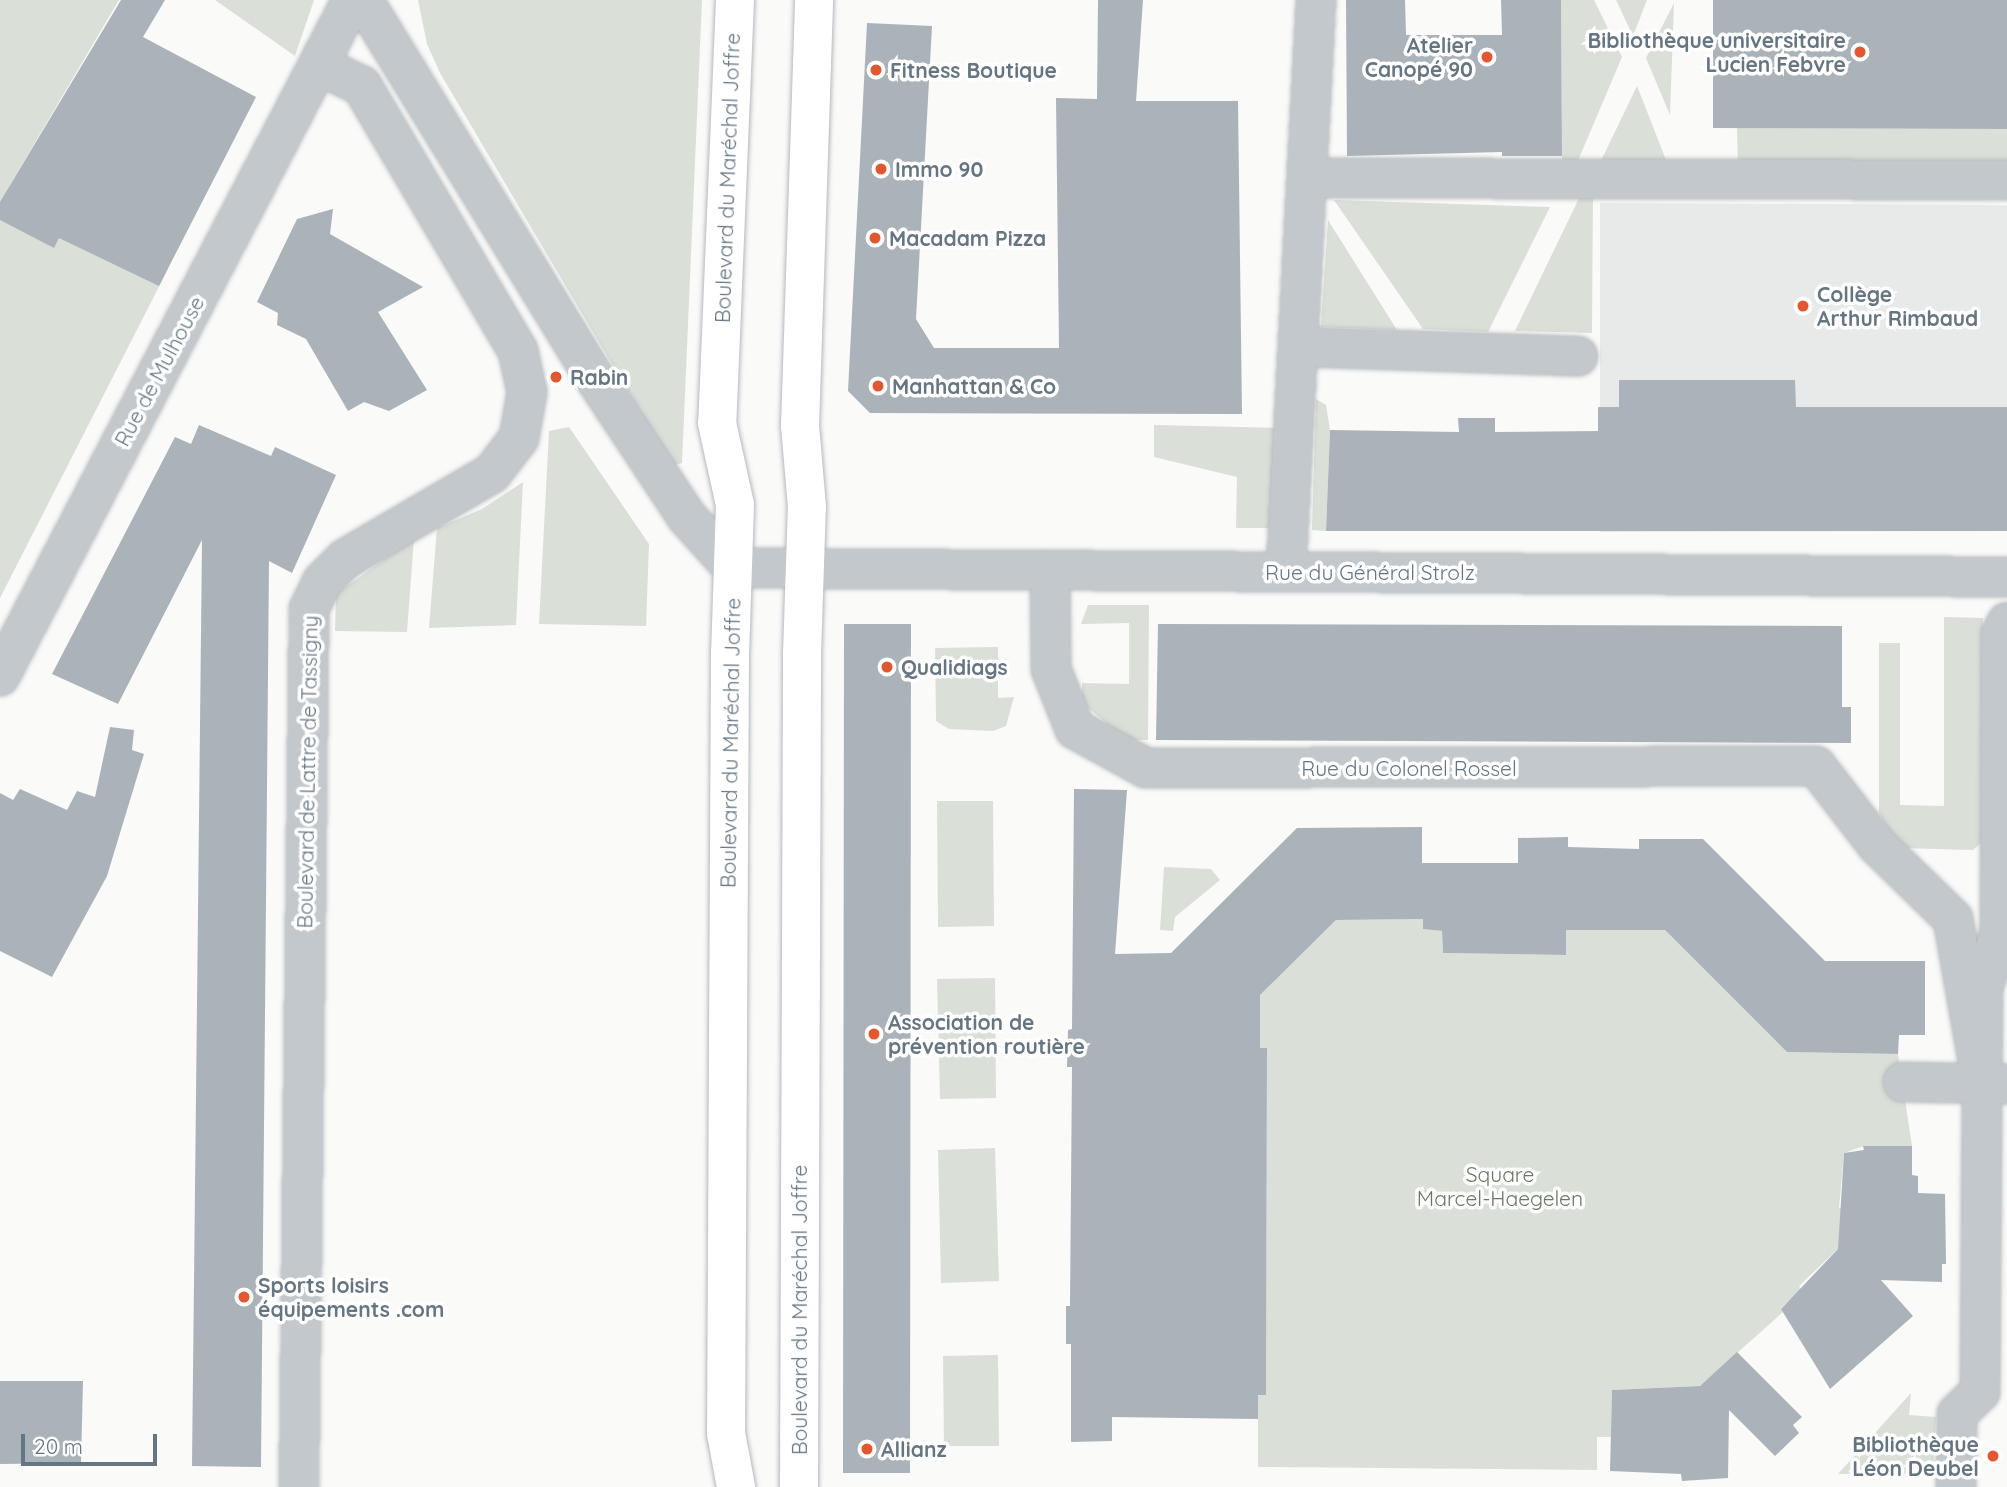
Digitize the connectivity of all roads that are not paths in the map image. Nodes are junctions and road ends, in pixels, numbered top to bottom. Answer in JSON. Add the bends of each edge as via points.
{"nodes":[{"id":1,"x":352,"y":0,"type":"edge"},
{"id":2,"x":363,"y":0,"type":"edge"},
{"id":3,"x":735,"y":0,"type":"edge"},
{"id":4,"x":814,"y":0,"type":"edge"},
{"id":5,"x":1316,"y":0,"type":"edge"},
{"id":6,"x":318,"y":65,"type":"junction"},
{"id":7,"x":1310,"y":178,"type":"junction"},
{"id":8,"x":2007,"y":180,"type":"edge"},
{"id":9,"x":1301,"y":347,"type":"junction"},
{"id":10,"x":1578,"y":356,"type":"dead end"},
{"id":11,"x":733,"y":568,"type":"junction"},
{"id":12,"x":804,"y":570,"type":"junction"},
{"id":13,"x":1050,"y":570,"type":"junction"},
{"id":14,"x":1286,"y":572,"type":"junction"},
{"id":15,"x":2007,"y":577,"type":"edge"},
{"id":16,"x":2007,"y":622,"type":"edge"},
{"id":17,"x":0,"y":676,"type":"edge"},
{"id":18,"x":1985,"y":985,"type":"edge"},
{"id":19,"x":1903,"y":1082,"type":"dead end"},
{"id":20,"x":1995,"y":1084,"type":"edge"},
{"id":21,"x":1994,"y":1216,"type":"edge"},
{"id":22,"x":299,"y":1487,"type":"edge"},
{"id":23,"x":736,"y":1487,"type":"edge"},
{"id":24,"x":799,"y":1487,"type":"edge"},
{"id":25,"x":1956,"y":1487,"type":"edge"}],
"edges":[{"from":1,"to":6,"type":"street","name":"Rue de Mulhouse"},
{"from":2,"to":11,"type":"street","via":[[611,403],[687,517]]},
{"from":3,"to":11,"type":"main road","name":"Boulevard du Maréchal Joffre","via":[[717,423],[735,505]]},
{"from":4,"to":12,"type":"main road","name":"Boulevard du Maréchal Joffre","via":[[800,426],[807,507]]},
{"from":5,"to":7,"type":"street"},
{"from":6,"to":17,"type":"street","name":"Rue de Mulhouse"},
{"from":6,"to":22,"type":"street","name":"Boulevard de Lattre de Tassigny","via":[[362,86],[518,351],[527,392],[519,438],[492,473],[345,559],[322,582],[309,609]]},
{"from":7,"to":8,"type":"street"},
{"from":7,"to":9,"type":"street"},
{"from":9,"to":10,"type":"street"},
{"from":9,"to":14,"type":"street"},
{"from":11,"to":12,"type":"street","name":"Rue du Général Strolz"},
{"from":11,"to":23,"type":"main road","name":"Boulevard du Maréchal Joffre","via":[[726,1433]]},
{"from":12,"to":13,"type":"street","name":"Rue du Général Strolz"},
{"from":12,"to":24,"type":"main road","name":"Boulevard du Maréchal Joffre"},
{"from":13,"to":14,"type":"street","name":"Rue du Général Strolz"},
{"from":13,"to":18,"type":"street","name":"Rue du Colonel Rossel","via":[[1051,669],[1075,729],[1146,768],[1816,766],[1877,845],[1953,919]]},
{"from":14,"to":15,"type":"street","name":"Rue du Général Strolz"},
{"from":16,"to":18,"type":"street","via":[[2001,634],[2000,931]]},
{"from":18,"to":20,"type":"street"},
{"from":19,"to":20,"type":"street"},
{"from":20,"to":21,"type":"street"},
{"from":21,"to":25,"type":"street","via":[[1980,1392],[1957,1414]]}]}
